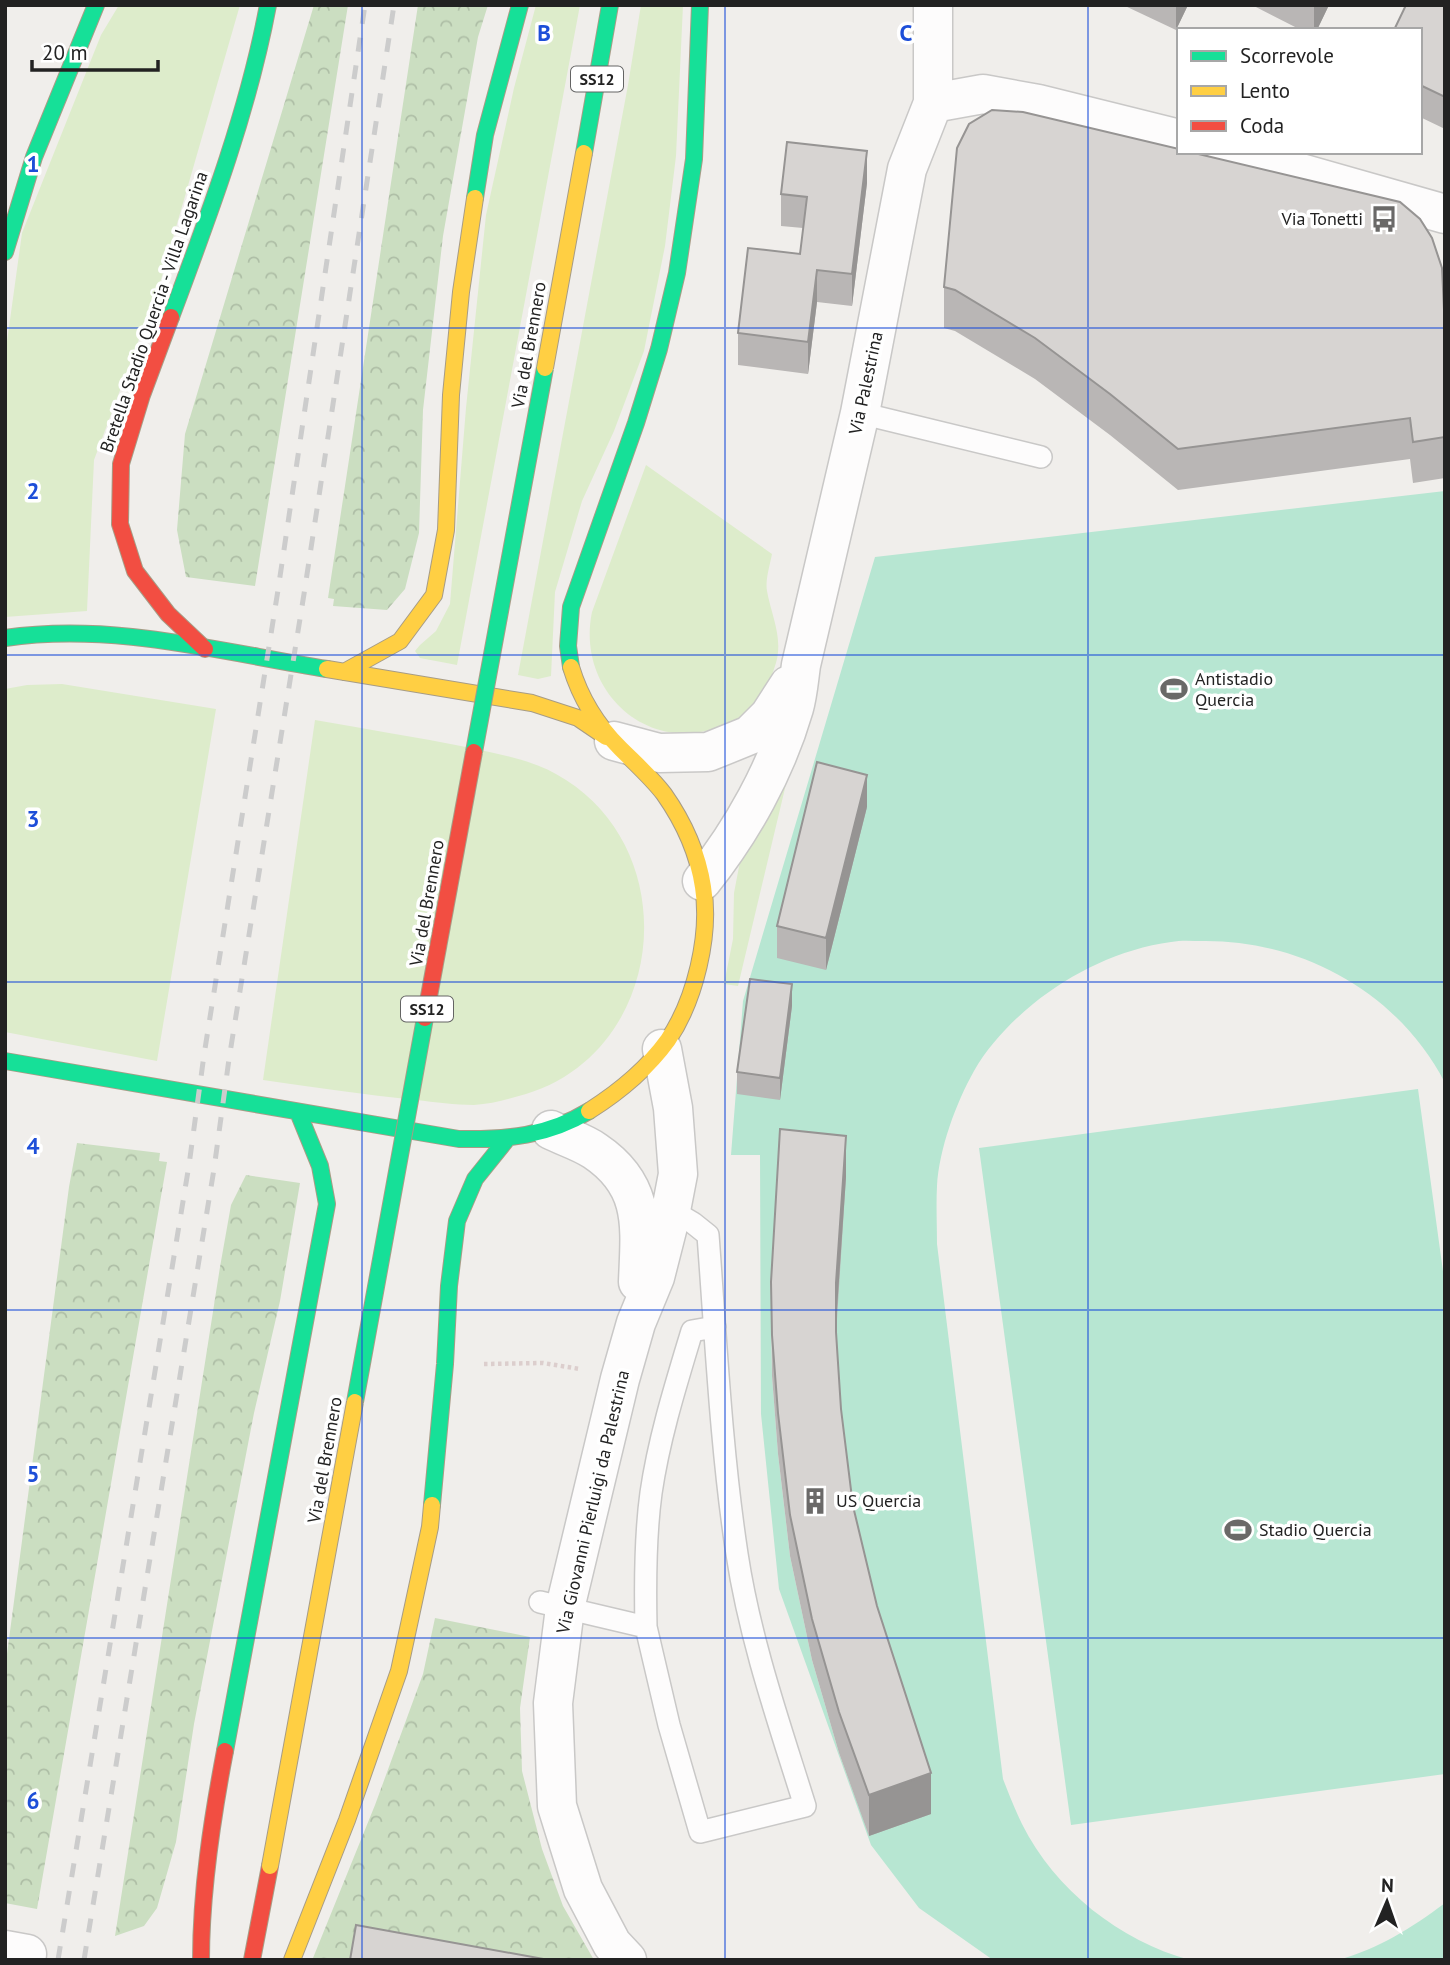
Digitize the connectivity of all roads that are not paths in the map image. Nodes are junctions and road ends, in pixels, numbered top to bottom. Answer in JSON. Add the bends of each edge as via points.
{"nodes":[{"id":1,"x":96,"y":5,"type":"edge"},
{"id":2,"x":268,"y":5,"type":"edge"},
{"id":3,"x":520,"y":5,"type":"edge"},
{"id":4,"x":610,"y":5,"type":"edge"},
{"id":5,"x":700,"y":5,"type":"edge"},
{"id":6,"x":933,"y":5,"type":"edge"},
{"id":7,"x":933,"y":103,"type":"junction"},
{"id":8,"x":1177,"y":139,"type":"edge"},
{"id":9,"x":1234,"y":154,"type":"edge"},
{"id":10,"x":1445,"y":214,"type":"edge"},
{"id":11,"x":5,"y":252,"type":"edge"},
{"id":12,"x":860,"y":413,"type":"junction"},
{"id":13,"x":1041,"y":457,"type":"dead end"},
{"id":14,"x":5,"y":638,"type":"edge"},
{"id":15,"x":205,"y":649,"type":"junction"},
{"id":16,"x":801,"y":665,"type":"junction"},
{"id":17,"x":344,"y":672,"type":"junction"},
{"id":18,"x":614,"y":741,"type":"junction"},
{"id":19,"x":702,"y":881,"type":"junction"},
{"id":20,"x":662,"y":1049,"type":"junction"},
{"id":21,"x":5,"y":1061,"type":"edge"},
{"id":22,"x":298,"y":1112,"type":"junction"},
{"id":23,"x":551,"y":1130,"type":"junction"},
{"id":24,"x":508,"y":1139,"type":"junction"},
{"id":25,"x":671,"y":1210,"type":"junction"},
{"id":26,"x":626,"y":1319,"type":"junction"},
{"id":27,"x":715,"y":1327,"type":"junction"},
{"id":28,"x":552,"y":1605,"type":"junction"},
{"id":29,"x":646,"y":1627,"type":"junction"},
{"id":30,"x":201,"y":1960,"type":"edge"},
{"id":31,"x":252,"y":1960,"type":"edge"},
{"id":32,"x":292,"y":1960,"type":"edge"},
{"id":33,"x":627,"y":1960,"type":"edge"}],
"edges":[{"from":1,"to":11,"type":"main road","via":[[50,113],[14,212]]},
{"from":2,"to":15,"type":"main road","name":"Bretella Stadio Quercia - Villa Lagarina","via":[[260,48],[214,202],[121,464],[120,524],[135,571],[168,614]]},
{"from":3,"to":17,"type":"main road","via":[[485,135],[461,292],[446,530],[434,595],[400,641]]},
{"from":4,"to":31,"type":"main road","name":"Via del Brennero","number":"SS12","bridge":true},
{"from":5,"to":18,"type":"main road","via":[[692,178],[670,308],[643,407],[566,631],[568,662],[580,695]]},
{"from":6,"to":7,"type":"street"},
{"from":7,"to":8,"type":"street","via":[[983,94]]},
{"from":7,"to":12,"type":"street","name":"Via Palestrina","via":[[907,169]]},
{"from":9,"to":10,"type":"street"},
{"from":12,"to":13,"type":"lane"},
{"from":12,"to":16,"type":"street","name":"Via Palestrina"},
{"from":14,"to":15,"type":"main road","via":[[68,632]]},
{"from":15,"to":17,"type":"main road"},
{"from":16,"to":18,"type":"street","name":"Via Palestrina","via":[[769,716],[750,735],[708,752],[659,753]]},
{"from":16,"to":19,"type":"street","name":"Via Palestrina","via":[[795,706],[779,751],[725,853]]},
{"from":17,"to":18,"type":"main road","via":[[532,703],[578,719]]},
{"from":18,"to":19,"type":"main road","via":[[656,784],[684,827]]},
{"from":19,"to":20,"type":"main road","via":[[704,928],[699,970],[686,1009]]},
{"from":20,"to":23,"type":"main road","via":[[630,1083]]},
{"from":20,"to":25,"type":"street","name":"Via Giovanni Pierluigi da Palestrina","via":[[678,1174]]},
{"from":21,"to":22,"type":"main road"},
{"from":22,"to":24,"type":"main road","via":[[459,1139]]},
{"from":22,"to":30,"type":"main road","via":[[320,1166],[327,1204],[215,1802]]},
{"from":23,"to":24,"type":"main road"},
{"from":23,"to":26,"type":"street","name":"Via Giovanni Pierluigi da Palestrina","via":[[595,1151],[615,1168],[634,1196],[640,1216]]},
{"from":24,"to":32,"type":"main road","via":[[475,1179],[457,1221],[430,1527],[399,1671]]},
{"from":25,"to":26,"type":"street","name":"Via Giovanni Pierluigi da Palestrina","via":[[655,1278]]},
{"from":25,"to":27,"type":"lane","via":[[708,1235]]},
{"from":26,"to":28,"type":"street","name":"Via Giovanni Pierluigi da Palestrina","via":[[620,1379]]},
{"from":27,"to":29,"type":"lane","via":[[692,1331],[666,1419],[651,1493]]},
{"from":27,"to":29,"type":"lane","via":[[737,1556],[760,1661],[805,1806],[700,1832],[668,1725]]},
{"from":28,"to":29,"type":"lane"},
{"from":28,"to":33,"type":"street","name":"Via Giovanni Pierluigi da Palestrina","via":[[557,1806],[583,1889],[612,1944]]}]}
